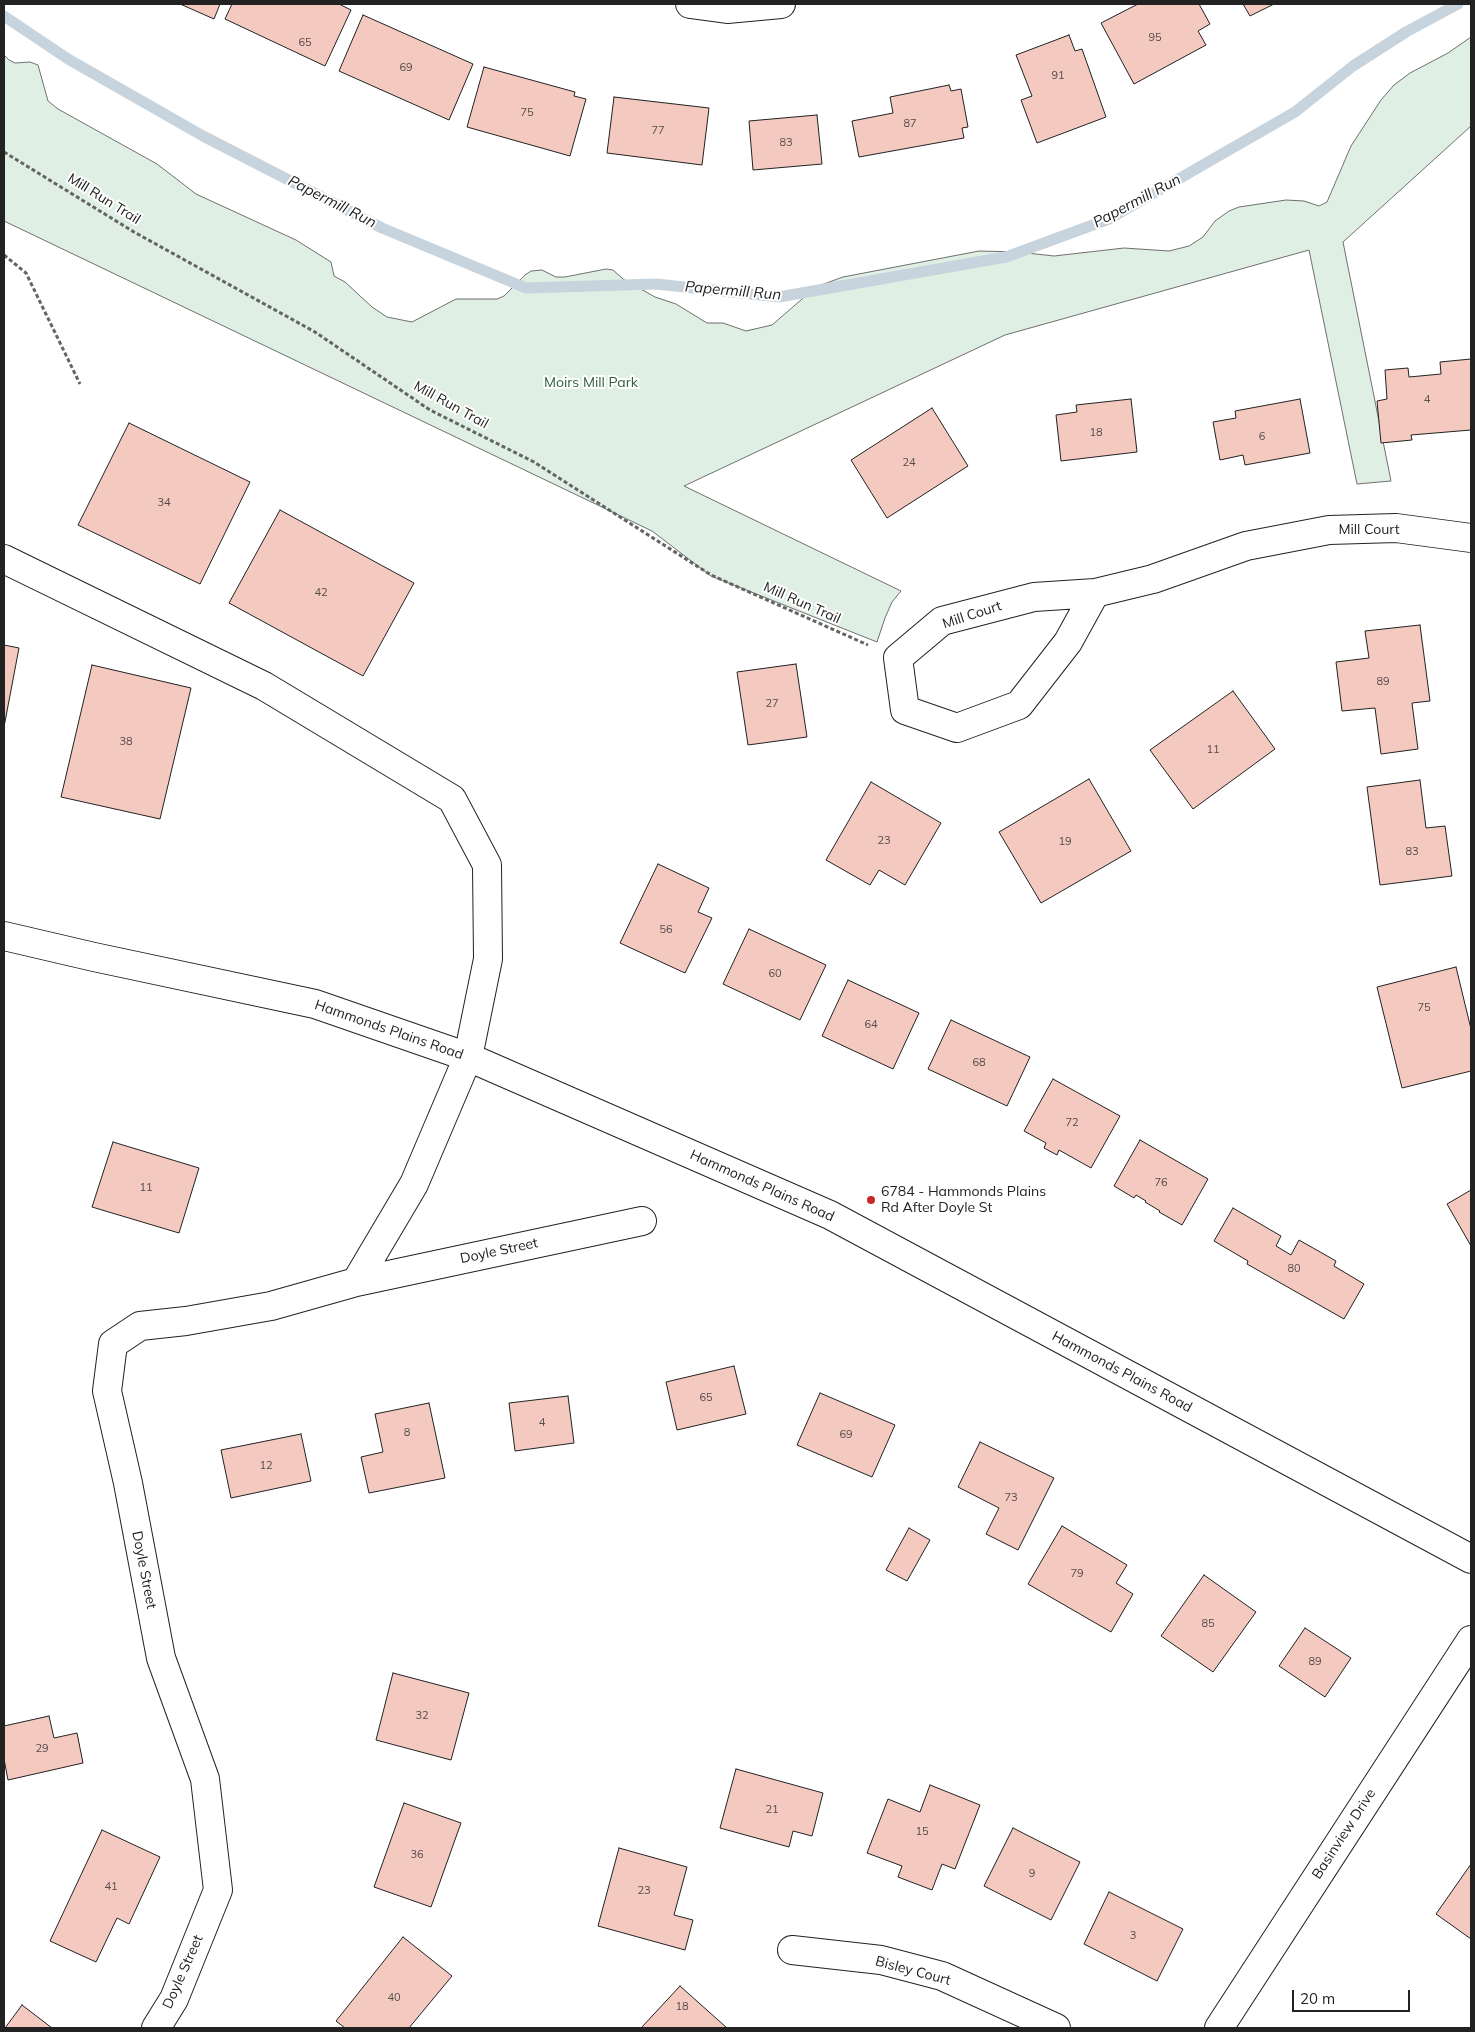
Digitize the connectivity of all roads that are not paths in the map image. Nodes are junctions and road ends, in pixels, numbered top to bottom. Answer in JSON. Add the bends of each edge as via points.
{"nodes":[{"id":1,"x":690,"y":4,"type":"edge"},
{"id":2,"x":781,"y":4,"type":"edge"},
{"id":3,"x":1471,"y":538,"type":"edge"},
{"id":4,"x":4,"y":559,"type":"edge"},
{"id":5,"x":1095,"y":593,"type":"junction"},
{"id":6,"x":4,"y":936,"type":"edge"},
{"id":7,"x":468,"y":1057,"type":"junction"},
{"id":8,"x":642,"y":1221,"type":"dead end"},
{"id":9,"x":356,"y":1282,"type":"junction"},
{"id":10,"x":1471,"y":1559,"type":"edge"},
{"id":11,"x":1471,"y":1640,"type":"edge"},
{"id":12,"x":792,"y":1950,"type":"dead end"},
{"id":13,"x":156,"y":2028,"type":"edge"},
{"id":14,"x":1056,"y":2028,"type":"edge"},
{"id":15,"x":1219,"y":2028,"type":"edge"}],
"edges":[{"from":1,"to":2,"type":"street","via":[[727,9]]},
{"from":3,"to":5,"type":"street","name":"Mill Court","via":[[1396,528],[1329,530],[1246,546],[1153,579]]},
{"from":4,"to":7,"type":"street","via":[[264,686],[452,799],[486,865],[488,959]]},
{"from":5,"to":5,"type":"street","name":"Mill Court","via":[[1034,597],[942,621],[898,658],[905,710],[956,728],[1019,704],[1068,642]]},
{"from":6,"to":7,"type":"street","name":"Hammonds Plains Road","via":[[315,1004]]},
{"from":7,"to":9,"type":"street","via":[[414,1184]]},
{"from":7,"to":10,"type":"street","name":"Hammonds Plains Road","via":[[830,1215]]},
{"from":8,"to":9,"type":"street","name":"Doyle Street"},
{"from":9,"to":13,"type":"street","name":"Doyle Street","via":[[270,1306],[186,1322],[140,1326],[113,1344],[107,1391],[161,1658],[205,1779],[218,1890],[174,1999]]},
{"from":11,"to":15,"type":"street","name":"Basinview Drive"},
{"from":12,"to":14,"type":"street","name":"Bisley Court","via":[[880,1960],[942,1976]]}]}
